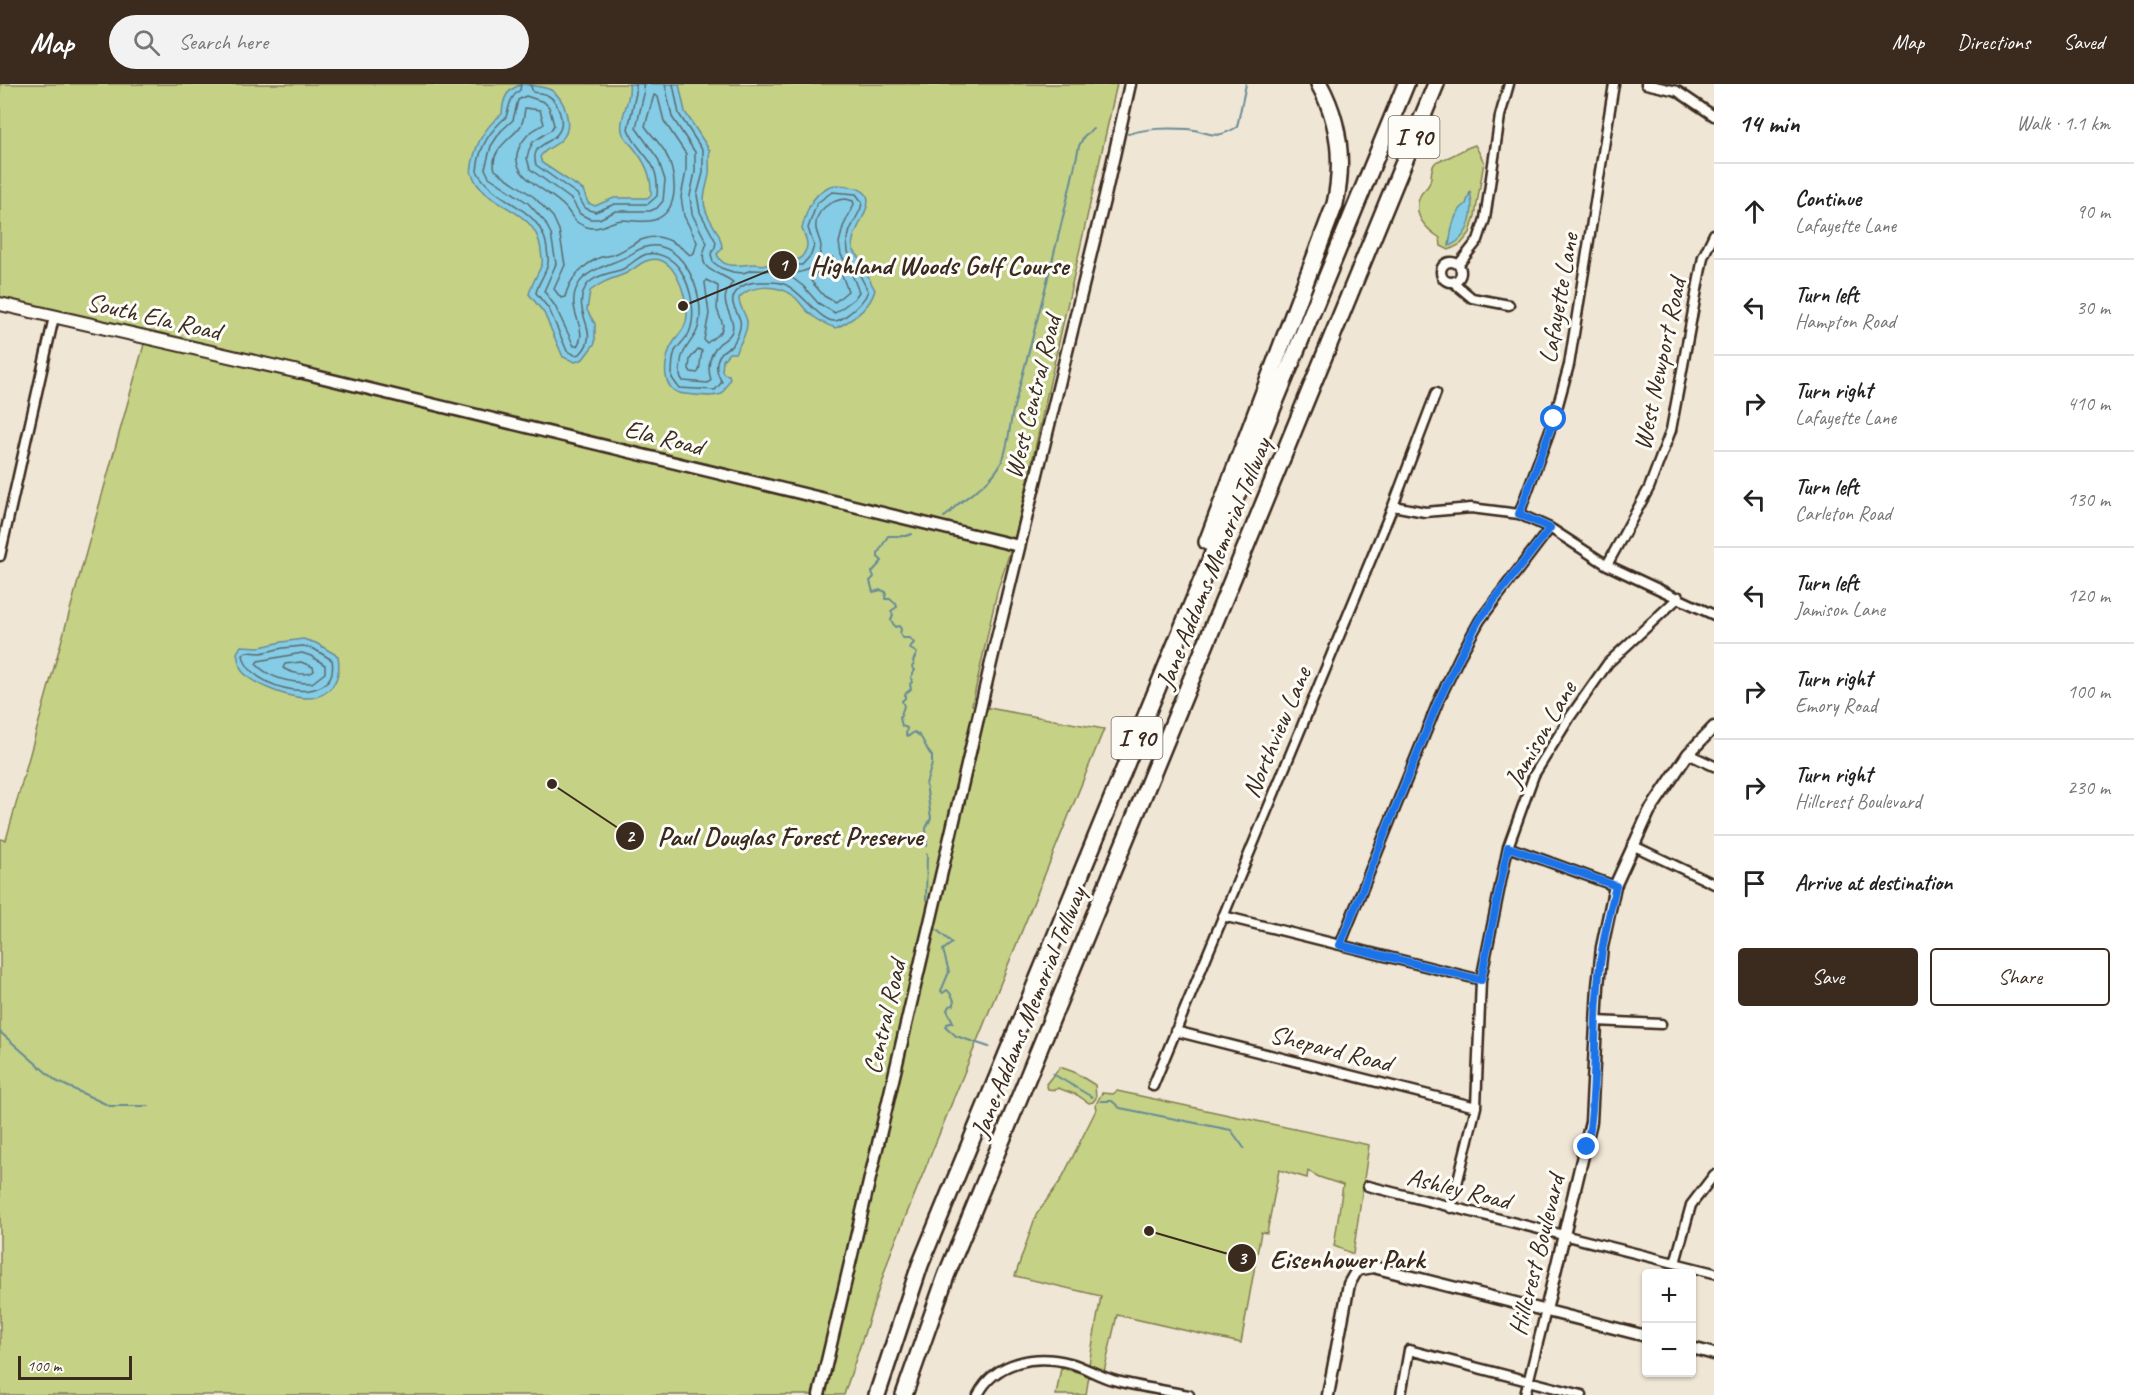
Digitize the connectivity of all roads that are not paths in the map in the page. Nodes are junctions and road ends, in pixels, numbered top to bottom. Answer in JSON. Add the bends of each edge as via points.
{"nodes":[{"id":1,"x":1130,"y":84,"type":"edge"},
{"id":2,"x":1319,"y":84,"type":"edge"},
{"id":3,"x":1406,"y":84,"type":"edge"},
{"id":4,"x":1436,"y":84,"type":"edge"},
{"id":5,"x":1509,"y":84,"type":"edge"},
{"id":6,"x":1614,"y":84,"type":"edge"},
{"id":7,"x":1646,"y":84,"type":"edge"},
{"id":8,"x":1714,"y":116,"type":"edge"},
{"id":9,"x":1714,"y":234,"type":"edge"},
{"id":10,"x":1459,"y":264,"type":"junction"},
{"id":11,"x":1453,"y":282,"type":"junction"},
{"id":12,"x":0,"y":304,"type":"edge"},
{"id":13,"x":1509,"y":305,"type":"dead end"},
{"id":14,"x":54,"y":317,"type":"junction"},
{"id":15,"x":298,"y":372,"type":"joint"},
{"id":16,"x":1436,"y":393,"type":"dead end"},
{"id":17,"x":1393,"y":506,"type":"junction"},
{"id":18,"x":1519,"y":514,"type":"junction"},
{"id":19,"x":1550,"y":528,"type":"junction"},
{"id":20,"x":1019,"y":546,"type":"junction"},
{"id":21,"x":0,"y":556,"type":"edge"},
{"id":22,"x":1607,"y":565,"type":"junction"},
{"id":23,"x":1679,"y":597,"type":"junction"},
{"id":24,"x":1714,"y":615,"type":"edge"},
{"id":25,"x":994,"y":650,"type":"joint"},
{"id":26,"x":1154,"y":697,"type":"junction"},
{"id":27,"x":1714,"y":727,"type":"edge"},
{"id":28,"x":1688,"y":754,"type":"junction"},
{"id":29,"x":1714,"y":766,"type":"edge"},
{"id":30,"x":1632,"y":845,"type":"junction"},
{"id":31,"x":1508,"y":847,"type":"junction"},
{"id":32,"x":1714,"y":884,"type":"edge"},
{"id":33,"x":1616,"y":886,"type":"junction"},
{"id":34,"x":1222,"y":916,"type":"junction"},
{"id":35,"x":1340,"y":945,"type":"junction"},
{"id":36,"x":1481,"y":980,"type":"junction"},
{"id":37,"x":1596,"y":1021,"type":"junction"},
{"id":38,"x":1661,"y":1024,"type":"dead end"},
{"id":39,"x":1175,"y":1031,"type":"junction"},
{"id":40,"x":1153,"y":1086,"type":"dead end"},
{"id":41,"x":1476,"y":1107,"type":"junction"},
{"id":42,"x":1714,"y":1175,"type":"edge"},
{"id":43,"x":1368,"y":1186,"type":"dead end"},
{"id":44,"x":1451,"y":1208,"type":"junction"},
{"id":45,"x":1564,"y":1236,"type":"junction"},
{"id":46,"x":1675,"y":1263,"type":"junction"},
{"id":47,"x":1714,"y":1273,"type":"edge"},
{"id":48,"x":1546,"y":1310,"type":"junction"},
{"id":49,"x":1642,"y":1335,"type":"edge"},
{"id":50,"x":1696,"y":1349,"type":"edge"},
{"id":51,"x":1714,"y":1354,"type":"edge"},
{"id":52,"x":1528,"y":1381,"type":"junction"},
{"id":53,"x":819,"y":1395,"type":"edge"},
{"id":54,"x":876,"y":1395,"type":"edge"},
{"id":55,"x":904,"y":1395,"type":"edge"},
{"id":56,"x":978,"y":1395,"type":"edge"},
{"id":57,"x":1190,"y":1395,"type":"edge"},
{"id":58,"x":1328,"y":1395,"type":"edge"},
{"id":59,"x":1401,"y":1395,"type":"edge"},
{"id":60,"x":1525,"y":1395,"type":"edge"},
{"id":61,"x":1582,"y":1395,"type":"edge"}],
"edges":[{"from":1,"to":20,"type":"street","name":"West Central Road"},
{"from":2,"to":26,"type":"highway","via":[[1329,103],[1338,138],[1340,165],[1335,204],[1226,491]]},
{"from":3,"to":26,"type":"highway","name":"Jane Addams Memorial Tollway","number":"I 90"},
{"from":4,"to":55,"type":"highway","name":"Jane Addams Memorial Tollway","number":"I 90","via":[[946,1276]]},
{"from":5,"to":10,"type":"street","via":[[1500,116],[1485,219],[1478,240]]},
{"from":6,"to":18,"type":"street","name":"Lafayette Lane","via":[[1569,365]]},
{"from":7,"to":8,"type":"street","via":[[1677,91]]},
{"from":9,"to":22,"type":"street","name":"West Newport Road","via":[[1703,256],[1671,430],[1649,488]]},
{"from":10,"to":11,"type":"street","via":[[1461,274]]},
{"from":10,"to":11,"type":"street","via":[[1449,262],[1442,268],[1443,279]]},
{"from":11,"to":13,"type":"street","via":[[1473,298]]},
{"from":12,"to":14,"type":"main road","name":"South Ela Road"},
{"from":14,"to":15,"type":"main road","name":"South Ela Road"},
{"from":14,"to":21,"type":"street"},
{"from":15,"to":20,"type":"street","name":"Ela Road"},
{"from":16,"to":17,"type":"street","name":"Northview Lane"},
{"from":17,"to":18,"type":"street","via":[[1425,512],[1472,508]]},
{"from":17,"to":34,"type":"street","name":"Northview Lane"},
{"from":18,"to":19,"type":"street"},
{"from":19,"to":22,"type":"street"},
{"from":19,"to":35,"type":"street","via":[[1479,620],[1460,656]]},
{"from":20,"to":25,"type":"street","name":"West Central Road"},
{"from":22,"to":23,"type":"street"},
{"from":23,"to":24,"type":"street"},
{"from":23,"to":31,"type":"street","name":"Jamison Lane","via":[[1608,663],[1570,717],[1534,775]]},
{"from":25,"to":53,"type":"street","name":"Central Road"},
{"from":26,"to":54,"type":"highway","name":"Jane Addams Memorial Tollway","number":"I 90","via":[[920,1265]]},
{"from":27,"to":28,"type":"street","name":"Hillcrest Boulevard"},
{"from":28,"to":29,"type":"street"},
{"from":28,"to":30,"type":"street","name":"Hillcrest Boulevard"},
{"from":30,"to":32,"type":"street"},
{"from":30,"to":33,"type":"street","name":"Hillcrest Boulevard"},
{"from":31,"to":33,"type":"street"},
{"from":31,"to":36,"type":"street","name":"Jamison Lane"},
{"from":33,"to":37,"type":"street","name":"Hillcrest Boulevard","via":[[1602,947]]},
{"from":34,"to":35,"type":"street"},
{"from":34,"to":39,"type":"street","name":"Northview Lane"},
{"from":35,"to":36,"type":"street"},
{"from":36,"to":41,"type":"street","name":"Jamison Lane"},
{"from":37,"to":38,"type":"street"},
{"from":37,"to":45,"type":"street","name":"Hillcrest Boulevard","via":[[1591,1122]]},
{"from":39,"to":40,"type":"street","name":"Northview Lane"},
{"from":39,"to":41,"type":"street","name":"Shepard Road"},
{"from":41,"to":44,"type":"street","name":"Jamison Lane"},
{"from":42,"to":46,"type":"street","via":[[1691,1205]]},
{"from":43,"to":44,"type":"street","name":"Ashley Road"},
{"from":44,"to":45,"type":"street","name":"Ashley Road"},
{"from":45,"to":46,"type":"street","name":"Ashley Road"},
{"from":45,"to":48,"type":"street","name":"Hillcrest Boulevard"},
{"from":46,"to":47,"type":"street","name":"Ashley Road"},
{"from":48,"to":49,"type":"street"},
{"from":48,"to":52,"type":"street","name":"Hillcrest Boulevard"},
{"from":48,"to":58,"type":"street","via":[[1373,1267],[1357,1270],[1349,1284]]},
{"from":50,"to":51,"type":"street"},
{"from":52,"to":59,"type":"street","via":[[1409,1350]]},
{"from":52,"to":60,"type":"street","name":"Hillcrest Boulevard"},
{"from":52,"to":61,"type":"street"},
{"from":56,"to":57,"type":"street","via":[[999,1371],[1035,1359],[1071,1363],[1111,1380]]}]}
